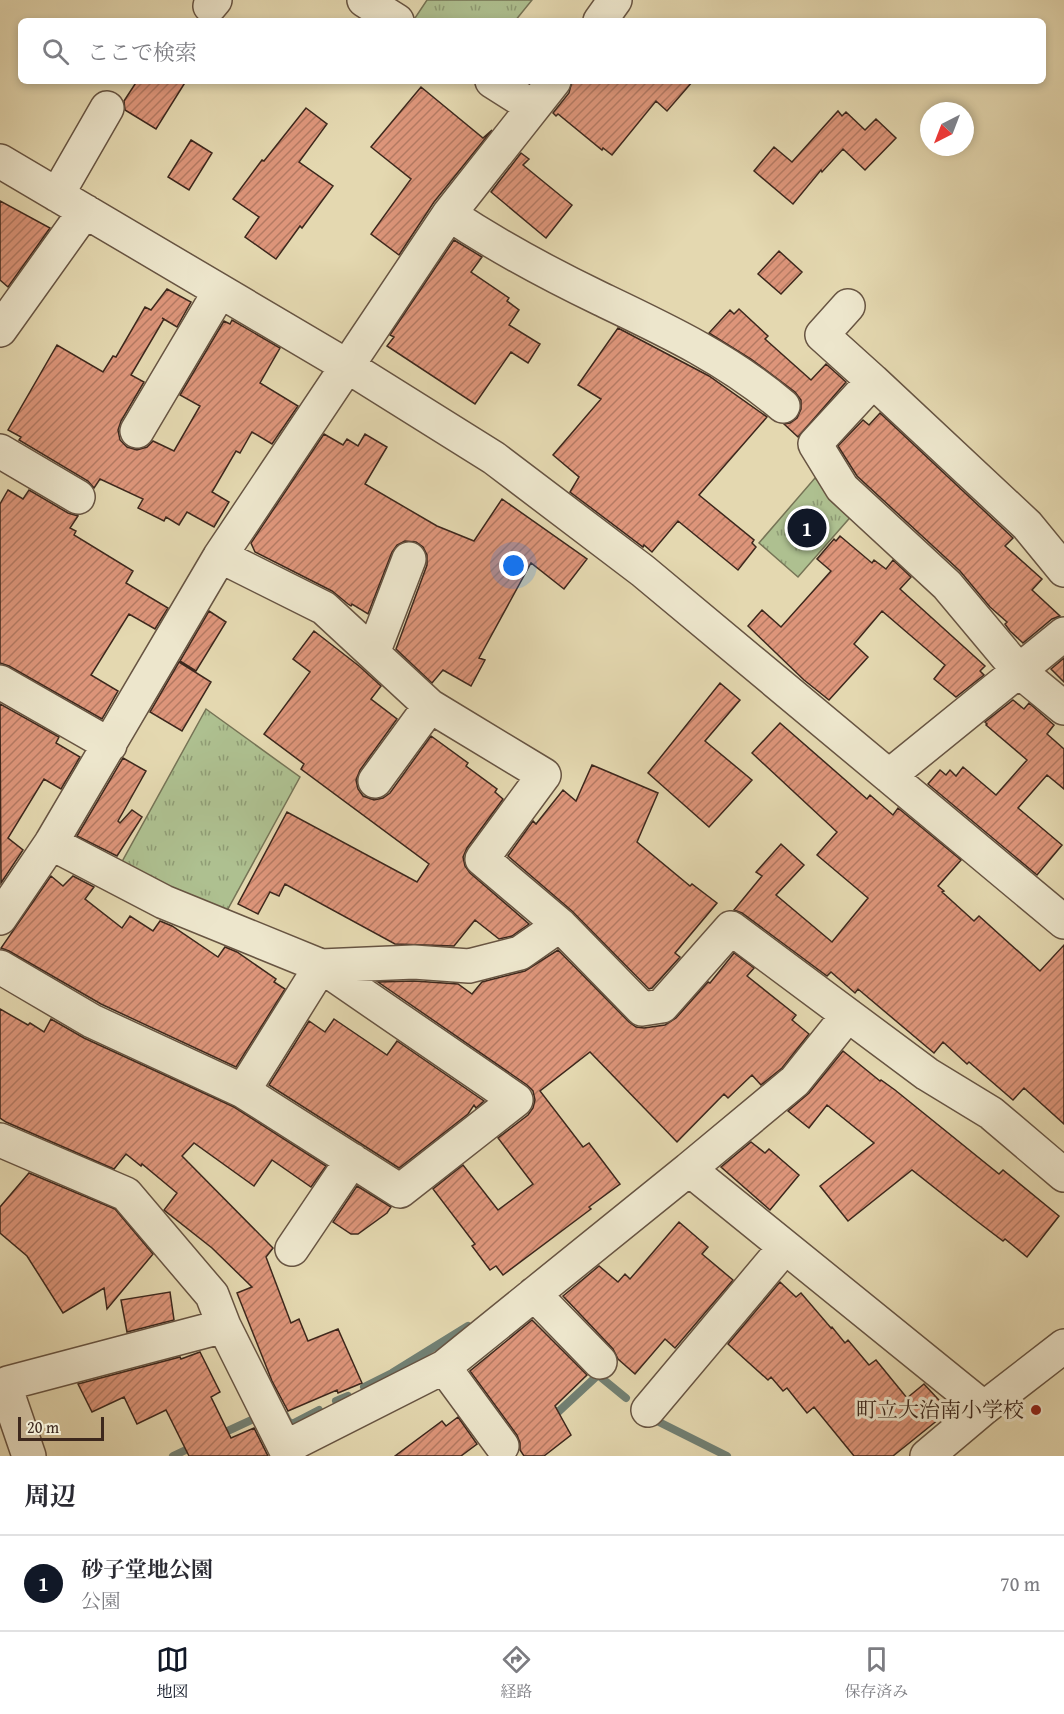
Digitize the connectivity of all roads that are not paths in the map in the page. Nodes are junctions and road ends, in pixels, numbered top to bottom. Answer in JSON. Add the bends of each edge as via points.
{"nodes":[{"id":1,"x":363,"y":0,"type":"edge"},
{"id":2,"x":615,"y":0,"type":"edge"},
{"id":3,"x":392,"y":18,"type":"edge"},
{"id":4,"x":602,"y":18,"type":"edge"},
{"id":5,"x":497,"y":84,"type":"edge"},
{"id":6,"x":552,"y":84,"type":"edge"},
{"id":7,"x":533,"y":107,"type":"junction"},
{"id":8,"x":107,"y":108,"type":"dead end"},
{"id":9,"x":0,"y":161,"type":"edge"},
{"id":10,"x":57,"y":195,"type":"junction"},
{"id":11,"x":85,"y":211,"type":"junction"},
{"id":12,"x":449,"y":214,"type":"junction"},
{"id":13,"x":220,"y":291,"type":"junction"},
{"id":14,"x":848,"y":306,"type":"dead end"},
{"id":15,"x":0,"y":330,"type":"edge"},
{"id":16,"x":347,"y":366,"type":"junction"},
{"id":17,"x":873,"y":381,"type":"junction"},
{"id":18,"x":783,"y":406,"type":"dead end"},
{"id":19,"x":137,"y":431,"type":"dead end"},
{"id":20,"x":0,"y":451,"type":"edge"},
{"id":21,"x":78,"y":497,"type":"dead end"},
{"id":22,"x":220,"y":556,"type":"junction"},
{"id":23,"x":409,"y":559,"type":"dead end"},
{"id":24,"x":1064,"y":570,"type":"edge"},
{"id":25,"x":1064,"y":634,"type":"edge"},
{"id":26,"x":373,"y":653,"type":"junction"},
{"id":27,"x":1019,"y":671,"type":"junction"},
{"id":28,"x":0,"y":682,"type":"edge"},
{"id":29,"x":430,"y":706,"type":"junction"},
{"id":30,"x":1064,"y":708,"type":"edge"},
{"id":31,"x":110,"y":745,"type":"junction"},
{"id":32,"x":890,"y":776,"type":"junction"},
{"id":33,"x":375,"y":781,"type":"dead end"},
{"id":34,"x":51,"y":843,"type":"junction"},
{"id":35,"x":0,"y":918,"type":"edge"},
{"id":36,"x":1064,"y":922,"type":"edge"},
{"id":37,"x":560,"y":925,"type":"junction"},
{"id":38,"x":321,"y":966,"type":"junction"},
{"id":39,"x":0,"y":967,"type":"edge"},
{"id":40,"x":848,"y":1015,"type":"junction"},
{"id":41,"x":243,"y":1091,"type":"junction"},
{"id":42,"x":0,"y":1140,"type":"edge"},
{"id":43,"x":352,"y":1160,"type":"junction"},
{"id":44,"x":689,"y":1169,"type":"junction"},
{"id":45,"x":1064,"y":1175,"type":"edge"},
{"id":46,"x":785,"y":1247,"type":"junction"},
{"id":47,"x":292,"y":1249,"type":"dead end"},
{"id":48,"x":534,"y":1294,"type":"junction"},
{"id":49,"x":224,"y":1326,"type":"junction"},
{"id":50,"x":1064,"y":1346,"type":"edge"},
{"id":51,"x":600,"y":1362,"type":"dead end"},
{"id":52,"x":444,"y":1367,"type":"junction"},
{"id":53,"x":3,"y":1383,"type":"edge"},
{"id":54,"x":984,"y":1408,"type":"junction"},
{"id":55,"x":648,"y":1410,"type":"dead end"},
{"id":56,"x":502,"y":1446,"type":"dead end"},
{"id":57,"x":288,"y":1451,"type":"edge"},
{"id":58,"x":29,"y":1456,"type":"edge"},
{"id":59,"x":927,"y":1456,"type":"edge"}],
"edges":[{"from":1,"to":3,"type":"street"},
{"from":2,"to":4,"type":"street"},
{"from":5,"to":7,"type":"street"},
{"from":6,"to":7,"type":"street"},
{"from":7,"to":12,"type":"street"},
{"from":8,"to":10,"type":"street"},
{"from":9,"to":10,"type":"street"},
{"from":10,"to":11,"type":"street"},
{"from":11,"to":13,"type":"street"},
{"from":11,"to":15,"type":"street"},
{"from":12,"to":16,"type":"street"},
{"from":12,"to":18,"type":"street","via":[[491,242],[683,338],[755,382]]},
{"from":13,"to":16,"type":"street"},
{"from":13,"to":19,"type":"street"},
{"from":14,"to":17,"type":"street","via":[[822,335]]},
{"from":16,"to":22,"type":"street"},
{"from":16,"to":32,"type":"street","via":[[494,458],[643,571]]},
{"from":17,"to":24,"type":"street","via":[[1027,525]]},
{"from":17,"to":27,"type":"street","via":[[815,444],[842,488],[947,585]]},
{"from":20,"to":21,"type":"street"},
{"from":22,"to":26,"type":"street","via":[[324,608]]},
{"from":22,"to":31,"type":"street"},
{"from":23,"to":26,"type":"street"},
{"from":25,"to":27,"type":"street"},
{"from":26,"to":29,"type":"street"},
{"from":27,"to":30,"type":"street"},
{"from":27,"to":32,"type":"street"},
{"from":28,"to":31,"type":"street"},
{"from":29,"to":33,"type":"street"},
{"from":29,"to":37,"type":"street","via":[[544,775],[482,859]]},
{"from":31,"to":34,"type":"street"},
{"from":32,"to":36,"type":"street"},
{"from":34,"to":35,"type":"street"},
{"from":34,"to":38,"type":"street","via":[[164,902]]},
{"from":37,"to":38,"type":"street","via":[[520,953],[469,966],[414,962]]},
{"from":37,"to":40,"type":"street","via":[[642,1009],[662,1006],[730,928]]},
{"from":38,"to":41,"type":"street"},
{"from":38,"to":43,"type":"street","via":[[516,1100],[400,1191]]},
{"from":39,"to":41,"type":"street","via":[[92,1021]]},
{"from":40,"to":44,"type":"street","via":[[795,1081]]},
{"from":40,"to":45,"type":"street","via":[[927,1074],[991,1113]]},
{"from":41,"to":43,"type":"street"},
{"from":42,"to":49,"type":"street","via":[[126,1194],[212,1295]]},
{"from":43,"to":47,"type":"street"},
{"from":44,"to":46,"type":"street"},
{"from":44,"to":48,"type":"street"},
{"from":46,"to":54,"type":"street"},
{"from":46,"to":55,"type":"street"},
{"from":48,"to":51,"type":"street"},
{"from":48,"to":52,"type":"street"},
{"from":49,"to":53,"type":"street"},
{"from":49,"to":57,"type":"street"},
{"from":50,"to":54,"type":"street"},
{"from":52,"to":56,"type":"street"},
{"from":52,"to":57,"type":"street"},
{"from":53,"to":58,"type":"street"},
{"from":54,"to":59,"type":"street"}]}
